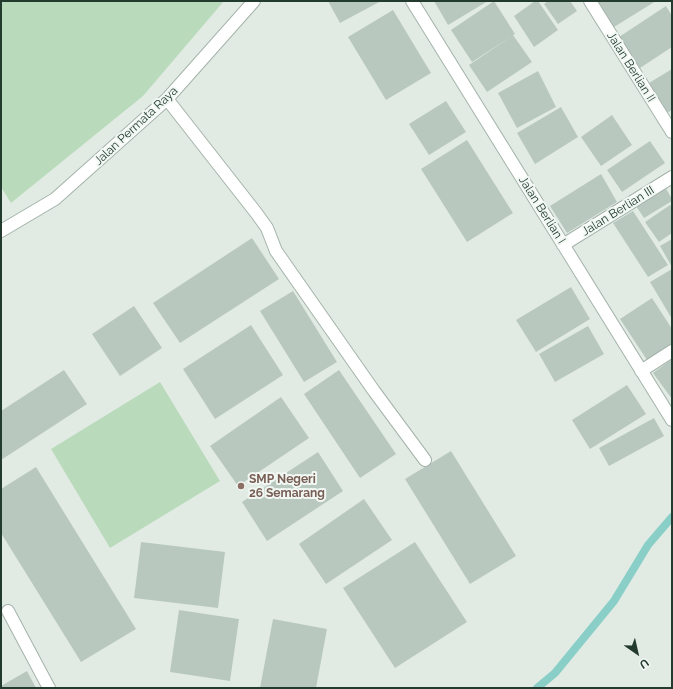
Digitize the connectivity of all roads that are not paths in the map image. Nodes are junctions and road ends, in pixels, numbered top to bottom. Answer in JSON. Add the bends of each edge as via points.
{"nodes":[{"id":1,"x":254,"y":1,"type":"edge"},
{"id":2,"x":412,"y":1,"type":"edge"},
{"id":3,"x":590,"y":1,"type":"edge"},
{"id":4,"x":168,"y":99,"type":"junction"},
{"id":5,"x":672,"y":132,"type":"edge"},
{"id":6,"x":672,"y":177,"type":"edge"},
{"id":7,"x":1,"y":231,"type":"edge"},
{"id":8,"x":563,"y":245,"type":"junction"},
{"id":9,"x":672,"y":351,"type":"edge"},
{"id":10,"x":641,"y":371,"type":"junction"},
{"id":11,"x":672,"y":420,"type":"edge"},
{"id":12,"x":425,"y":460,"type":"dead end"},
{"id":13,"x":8,"y":611,"type":"dead end"},
{"id":14,"x":49,"y":688,"type":"edge"}],
"edges":[{"from":1,"to":4,"type":"street","name":"Jalan Permata Raya"},
{"from":2,"to":8,"type":"street","name":"Jalan Berlian I"},
{"from":3,"to":5,"type":"street","name":"Jalan Berlian II"},
{"from":4,"to":7,"type":"street","name":"Jalan Permata Raya","via":[[56,199]]},
{"from":4,"to":12,"type":"street","via":[[267,228],[276,251]]},
{"from":6,"to":8,"type":"street","name":"Jalan Berlian III"},
{"from":8,"to":10,"type":"street","name":"Jalan Berlian I"},
{"from":9,"to":10,"type":"street"},
{"from":10,"to":11,"type":"street","name":"Jalan Berlian I"},
{"from":13,"to":14,"type":"street"}]}
